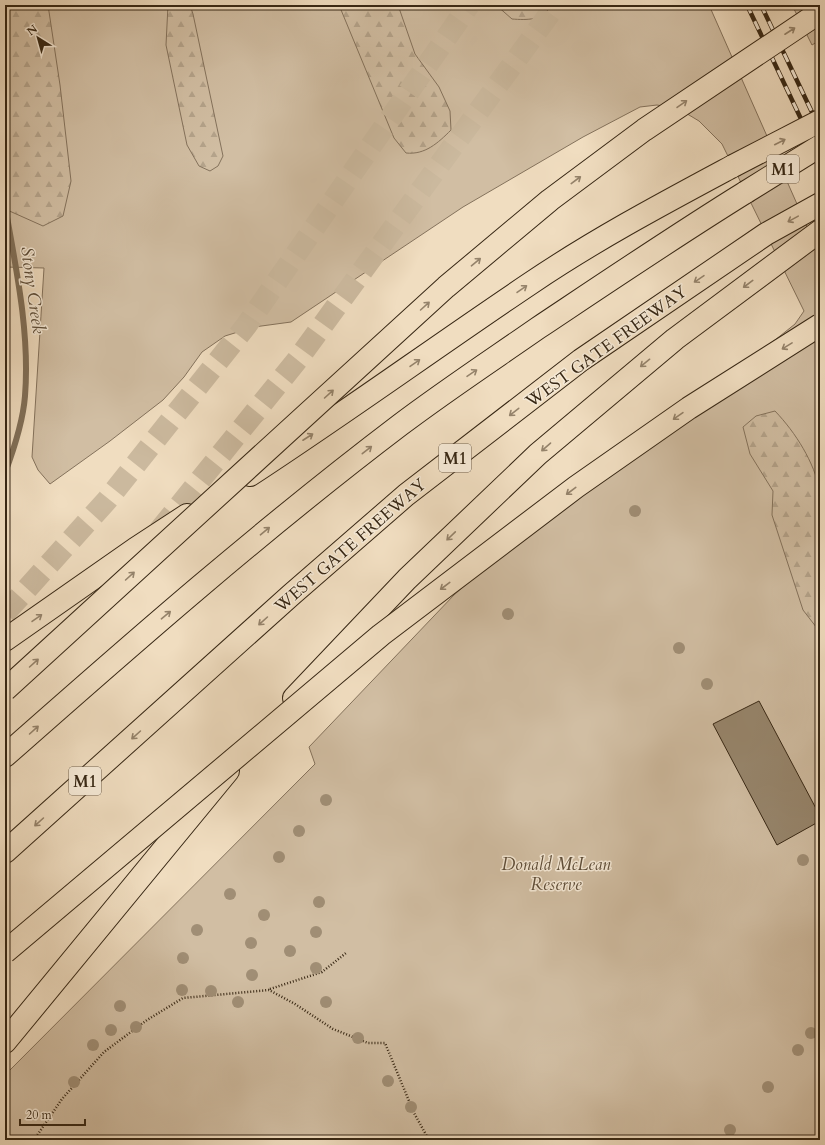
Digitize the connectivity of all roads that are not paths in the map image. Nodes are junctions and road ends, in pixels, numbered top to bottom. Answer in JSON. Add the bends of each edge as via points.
{"nodes":[{"id":1,"x":820,"y":12,"type":"edge"},
{"id":2,"x":820,"y":121,"type":"edge"},
{"id":3,"x":820,"y":146,"type":"edge"},
{"id":4,"x":820,"y":204,"type":"edge"},
{"id":5,"x":820,"y":231,"type":"edge"},
{"id":6,"x":820,"y":325,"type":"edge"},
{"id":7,"x":5,"y":640,"type":"edge"},
{"id":8,"x":5,"y":690,"type":"edge"},
{"id":9,"x":5,"y":756,"type":"edge"},
{"id":10,"x":5,"y":852,"type":"edge"},
{"id":11,"x":5,"y":952,"type":"edge"},
{"id":12,"x":5,"y":1042,"type":"edge"}],
"edges":[{"from":8,"to":1,"type":"highway","one_way":true,"bridge":true,"via":[[446,287],[550,200],[644,130]]},
{"from":7,"to":2,"type":"highway","one_way":true,"bridge":true,"via":[[135,549],[336,418],[532,282],[644,214]]},
{"from":9,"to":3,"type":"highway","number":"M1","one_way":true,"bridge":true,"via":[[136,640],[279,520],[401,424],[632,265]]},
{"from":4,"to":10,"type":"highway","name":"WEST GATE FREEWAY","number":"M1","one_way":true,"via":[[766,234],[581,360],[406,495]]},
{"from":5,"to":12,"type":"highway","one_way":true,"via":[[675,339],[606,395],[538,454],[407,579],[259,735]]},
{"from":6,"to":11,"type":"highway","one_way":true,"bridge":true,"via":[[689,408],[576,487],[388,630]]}]}
